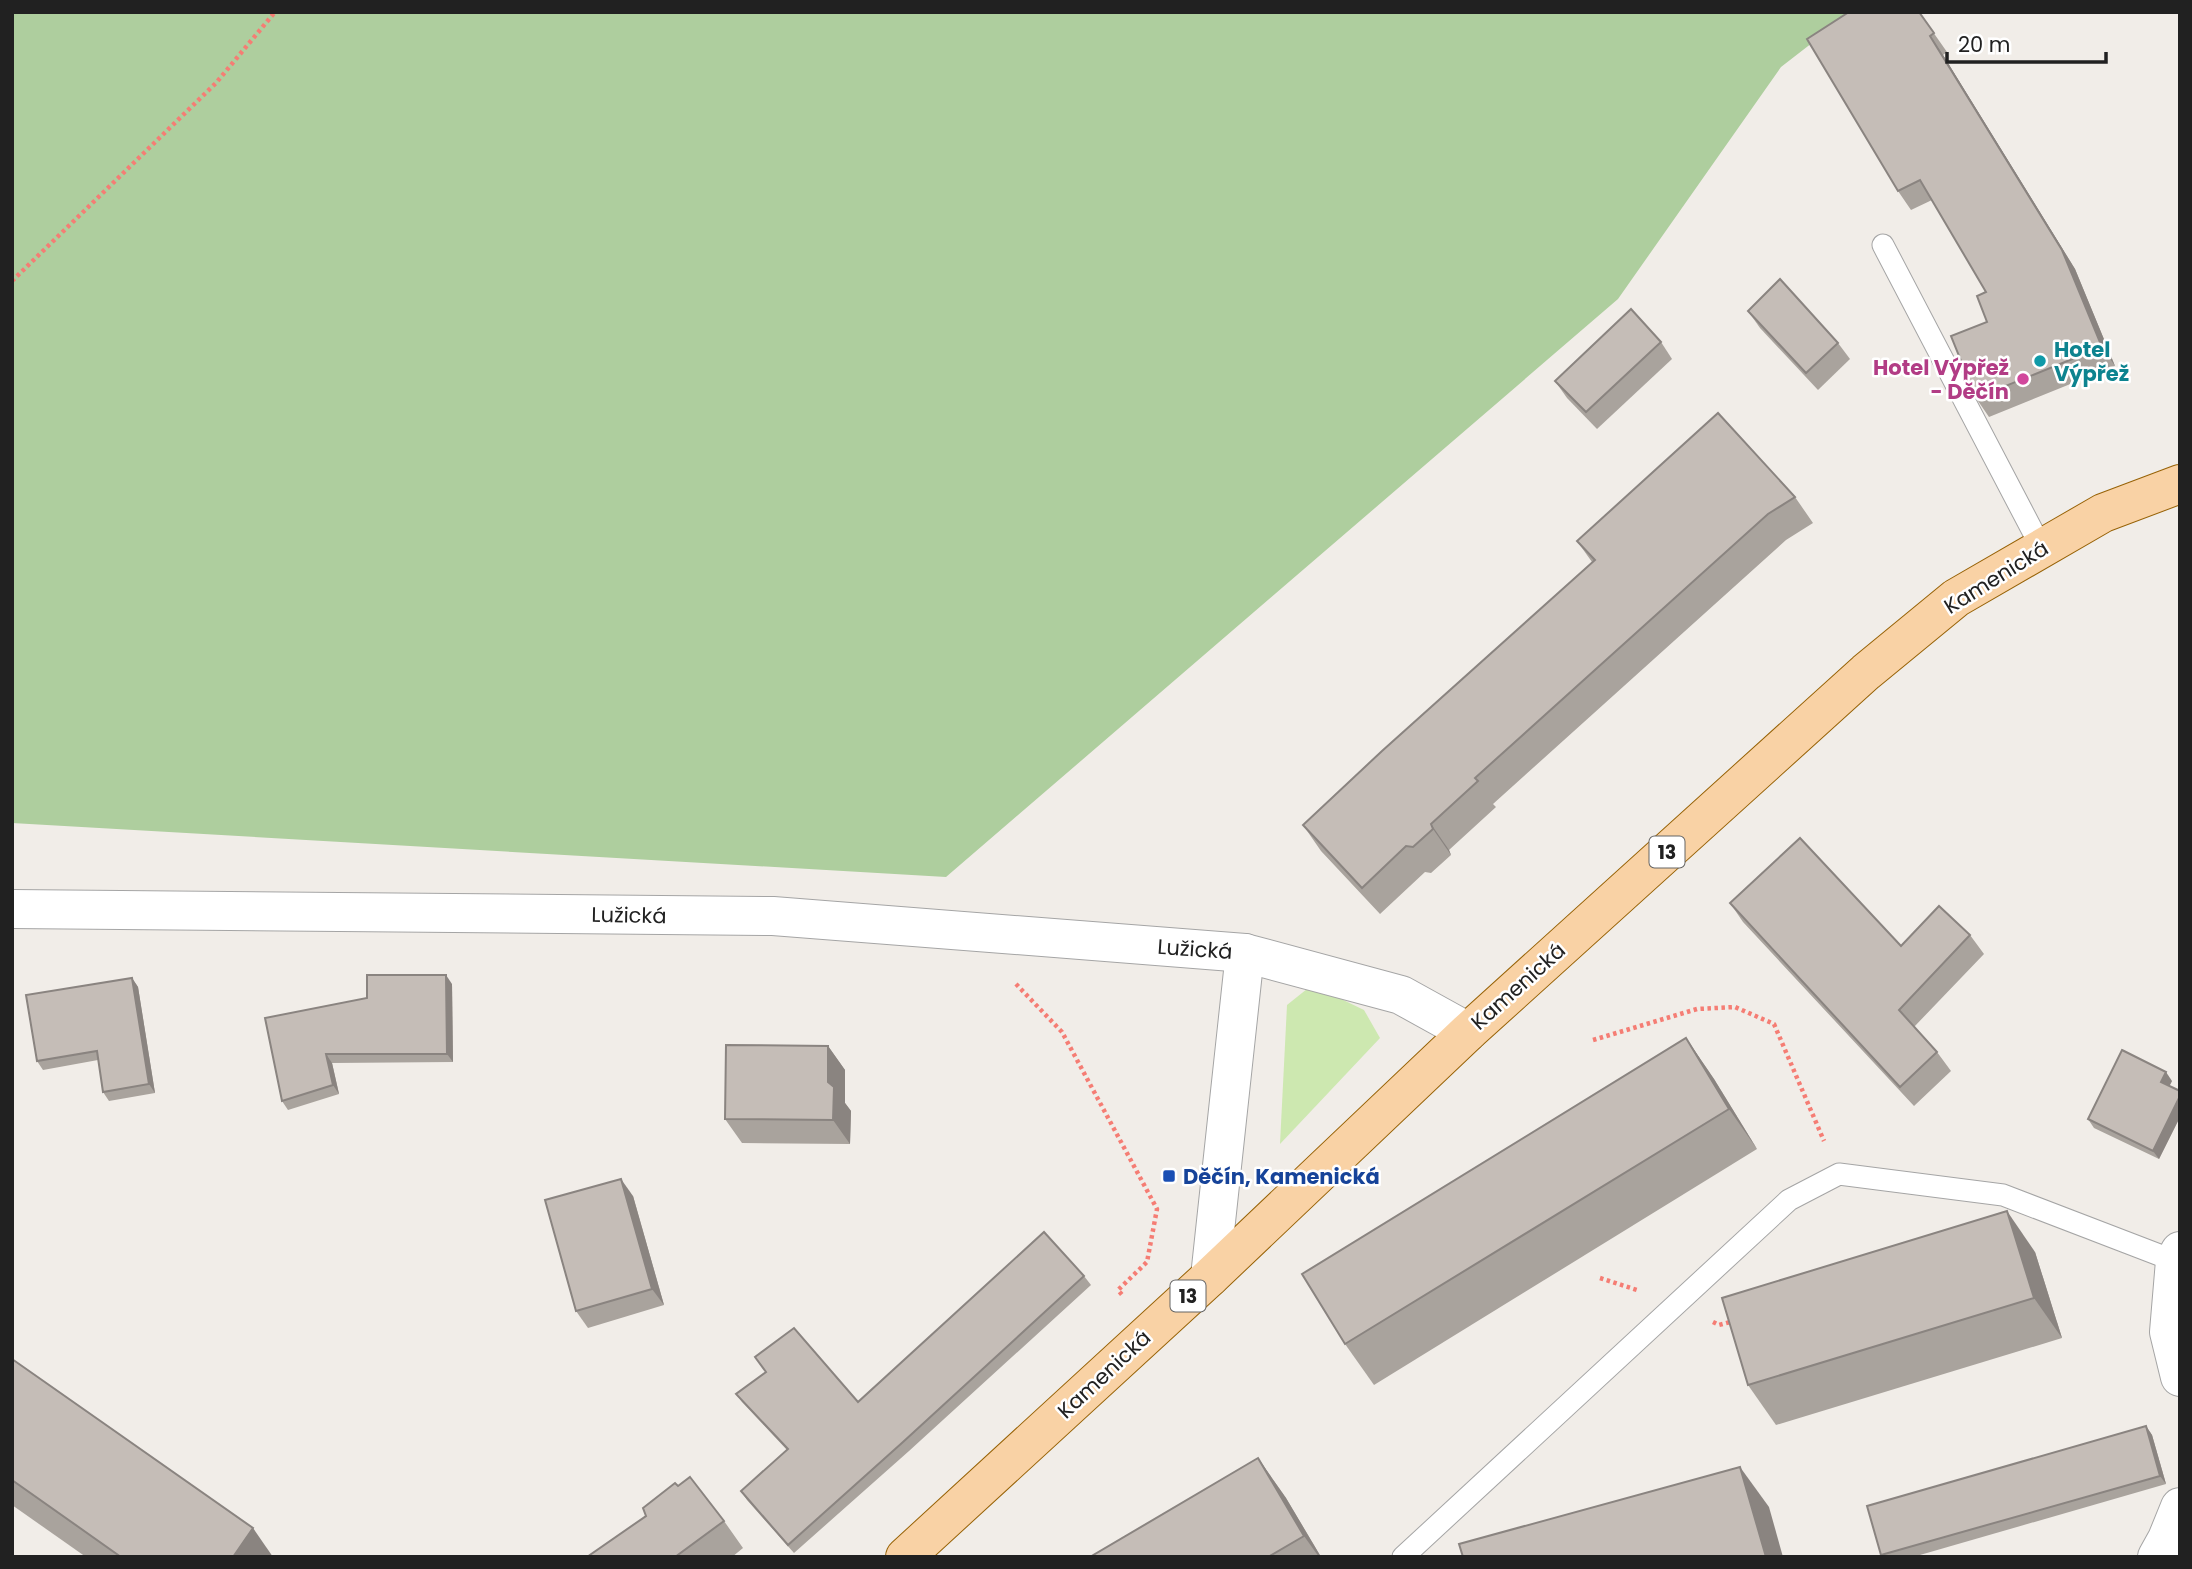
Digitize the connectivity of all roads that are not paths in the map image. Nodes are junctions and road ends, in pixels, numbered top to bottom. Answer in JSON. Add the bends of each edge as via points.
{"nodes":[{"id":1,"x":1883,"y":245,"type":"dead end"},
{"id":2,"x":2180,"y":484,"type":"edge"},
{"id":3,"x":2041,"y":547,"type":"junction"},
{"id":4,"x":12,"y":909,"type":"edge"},
{"id":5,"x":1245,"y":953,"type":"junction"},
{"id":6,"x":1468,"y":1032,"type":"junction"},
{"id":7,"x":2177,"y":1256,"type":"edge"},
{"id":8,"x":1210,"y":1277,"type":"junction"},
{"id":9,"x":2180,"y":1377,"type":"edge"},
{"id":10,"x":2180,"y":1507,"type":"edge"},
{"id":11,"x":905,"y":1557,"type":"edge"},
{"id":12,"x":1403,"y":1557,"type":"edge"},
{"id":13,"x":2157,"y":1557,"type":"edge"}],
"edges":[{"from":1,"to":3,"type":"lane"},
{"from":2,"to":3,"type":"main road","name":"Kamenická","number":"13","via":[[2103,513]]},
{"from":3,"to":6,"type":"main road","name":"Kamenická","number":"13","via":[[1956,598],[1866,673]]},
{"from":4,"to":5,"type":"street","name":"Lužická","via":[[773,916]]},
{"from":5,"to":6,"type":"street","name":"Lužická","via":[[1401,995]]},
{"from":5,"to":8,"type":"street","name":"Lužická"},
{"from":6,"to":8,"type":"main road","name":"Kamenická","number":"13"},
{"from":7,"to":9,"type":"street","via":[[2169,1332]]},
{"from":7,"to":12,"type":"lane","via":[[2003,1195],[1839,1174],[1789,1200]]},
{"from":8,"to":11,"type":"main road","name":"Kamenická","number":"13"},
{"from":10,"to":13,"type":"street"}]}
